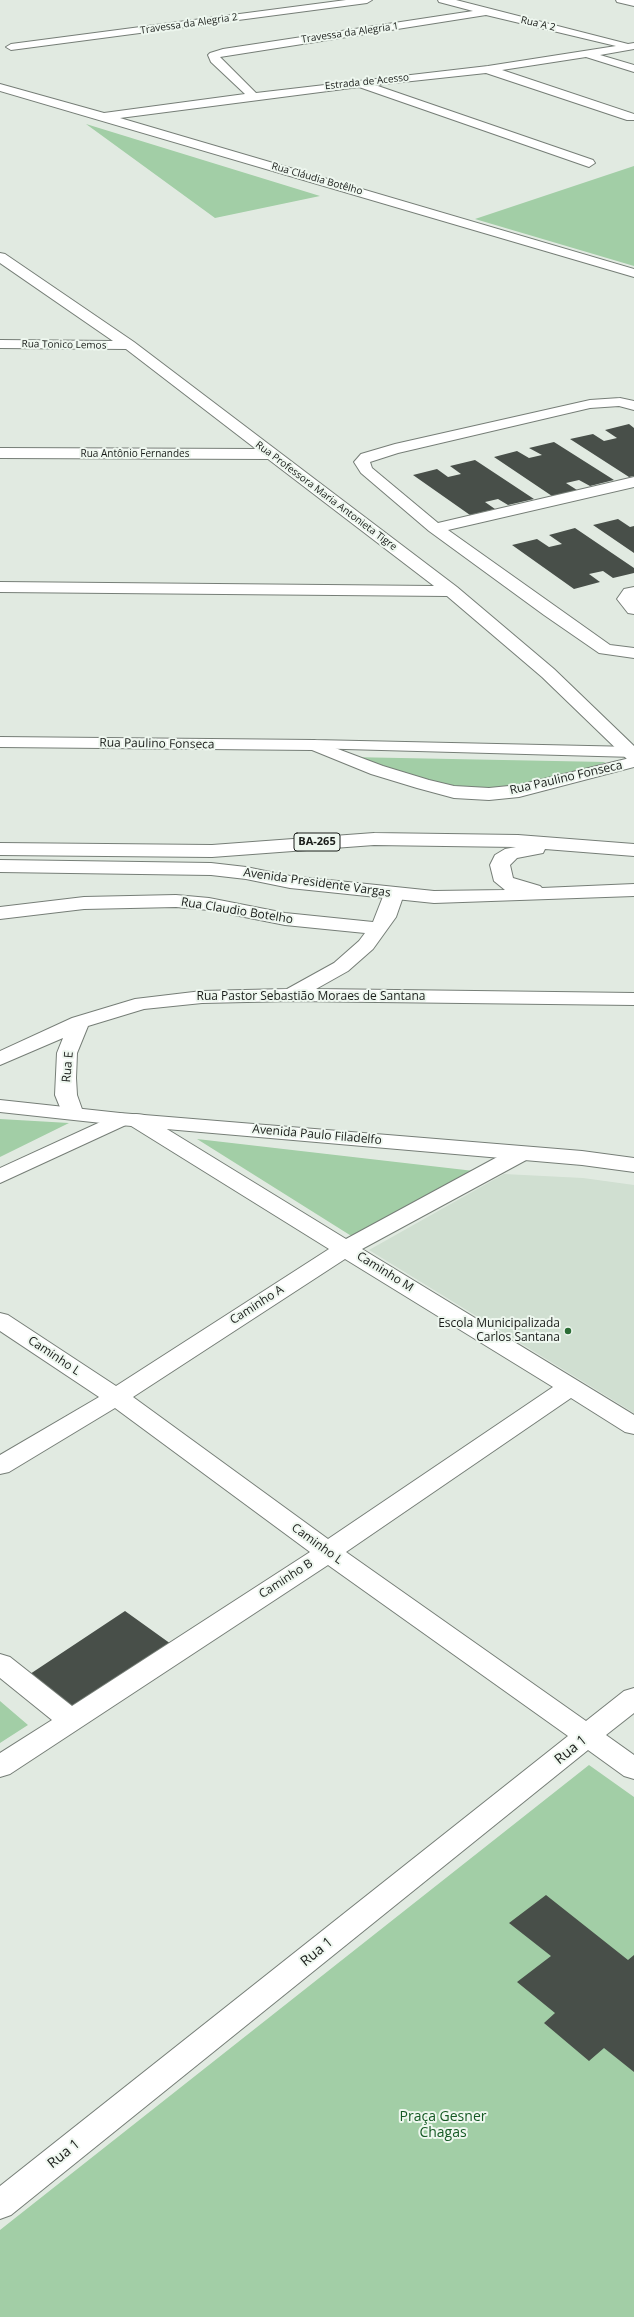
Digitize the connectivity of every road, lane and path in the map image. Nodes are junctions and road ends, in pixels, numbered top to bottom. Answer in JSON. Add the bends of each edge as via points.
{"nodes":[{"id":1,"x":366,"y":0,"type":"edge"},
{"id":2,"x":443,"y":0,"type":"edge"},
{"id":3,"x":621,"y":0,"type":"edge"},
{"id":4,"x":330,"y":2,"type":"edge"},
{"id":5,"x":634,"y":3,"type":"edge"},
{"id":6,"x":486,"y":12,"type":"junction"},
{"id":7,"x":634,"y":46,"type":"edge"},
{"id":8,"x":11,"y":47,"type":"dead end"},
{"id":9,"x":585,"y":54,"type":"junction"},
{"id":10,"x":488,"y":69,"type":"junction"},
{"id":11,"x":634,"y":69,"type":"edge"},
{"id":12,"x":359,"y":83,"type":"junction"},
{"id":13,"x":0,"y":87,"type":"edge"},
{"id":14,"x":254,"y":96,"type":"junction"},
{"id":15,"x":100,"y":117,"type":"junction"},
{"id":16,"x":631,"y":118,"type":"dead end"},
{"id":17,"x":589,"y":163,"type":"dead end"},
{"id":18,"x":0,"y":257,"type":"edge"},
{"id":19,"x":634,"y":273,"type":"edge"},
{"id":20,"x":0,"y":344,"type":"edge"},
{"id":21,"x":128,"y":345,"type":"junction"},
{"id":22,"x":634,"y":406,"type":"edge"},
{"id":23,"x":0,"y":453,"type":"edge"},
{"id":24,"x":270,"y":454,"type":"junction"},
{"id":25,"x":634,"y":482,"type":"edge"},
{"id":26,"x":435,"y":528,"type":"junction"},
{"id":27,"x":0,"y":587,"type":"edge"},
{"id":28,"x":451,"y":591,"type":"junction"},
{"id":29,"x":634,"y":592,"type":"edge"},
{"id":30,"x":634,"y":609,"type":"edge"},
{"id":31,"x":634,"y":653,"type":"edge"},
{"id":32,"x":0,"y":742,"type":"edge"},
{"id":33,"x":314,"y":745,"type":"junction"},
{"id":34,"x":633,"y":755,"type":"edge"},
{"id":35,"x":0,"y":848,"type":"edge"},
{"id":36,"x":607,"y":848,"type":"junction"},
{"id":37,"x":634,"y":850,"type":"edge"},
{"id":38,"x":0,"y":866,"type":"edge"},
{"id":39,"x":634,"y":890,"type":"edge"},
{"id":40,"x":602,"y":892,"type":"junction"},
{"id":41,"x":394,"y":894,"type":"junction"},
{"id":42,"x":0,"y":913,"type":"edge"},
{"id":43,"x":378,"y":928,"type":"junction"},
{"id":44,"x":292,"y":995,"type":"junction"},
{"id":45,"x":634,"y":999,"type":"edge"},
{"id":46,"x":79,"y":1022,"type":"junction"},
{"id":47,"x":0,"y":1059,"type":"edge"},
{"id":48,"x":0,"y":1106,"type":"edge"},
{"id":49,"x":72,"y":1112,"type":"junction"},
{"id":50,"x":128,"y":1119,"type":"junction"},
{"id":51,"x":520,"y":1154,"type":"junction"},
{"id":52,"x":634,"y":1165,"type":"edge"},
{"id":53,"x":0,"y":1176,"type":"edge"},
{"id":54,"x":346,"y":1248,"type":"junction"},
{"id":55,"x":0,"y":1320,"type":"edge"},
{"id":56,"x":570,"y":1387,"type":"junction"},
{"id":57,"x":116,"y":1397,"type":"junction"},
{"id":58,"x":634,"y":1426,"type":"edge"},
{"id":59,"x":0,"y":1466,"type":"edge"},
{"id":60,"x":328,"y":1552,"type":"junction"},
{"id":61,"x":0,"y":1664,"type":"edge"},
{"id":62,"x":634,"y":1698,"type":"edge"},
{"id":63,"x":71,"y":1720,"type":"junction"},
{"id":64,"x":588,"y":1737,"type":"junction"},
{"id":65,"x":0,"y":1767,"type":"edge"},
{"id":66,"x":634,"y":1769,"type":"edge"},
{"id":67,"x":0,"y":2205,"type":"edge"}],
"edges":[{"from":1,"to":4,"type":"lane","name":"Travessa da Alegria 2"},
{"from":2,"to":6,"type":"street","name":"Rua A 2"},
{"from":3,"to":5,"type":"street"},
{"from":4,"to":8,"type":"lane","name":"Travessa da Alegria 2"},
{"from":6,"to":7,"type":"street","name":"Rua A 2"},
{"from":6,"to":14,"type":"street","name":"Travessa da Alegria 1","via":[[223,52],[214,56],[215,60]]},
{"from":7,"to":9,"type":"street","name":"Estrada de Acesso"},
{"from":9,"to":10,"type":"street","name":"Estrada de Acesso"},
{"from":9,"to":11,"type":"street"},
{"from":10,"to":12,"type":"street","name":"Estrada de Acesso"},
{"from":10,"to":16,"type":"street"},
{"from":12,"to":14,"type":"street","name":"Estrada de Acesso"},
{"from":12,"to":17,"type":"street"},
{"from":13,"to":15,"type":"street","name":"Rua Cláudia Botêlho"},
{"from":14,"to":15,"type":"street","name":"Estrada de Acesso"},
{"from":15,"to":19,"type":"street","name":"Rua Cláudia Botêlho"},
{"from":18,"to":21,"type":"street","name":"Rua Professora Maria Antonieta Tigre"},
{"from":20,"to":21,"type":"street","name":"Rua Tonico Lemos"},
{"from":21,"to":24,"type":"street","name":"Rua Professora Maria Antonieta Tigre"},
{"from":22,"to":26,"type":"street","via":[[620,402],[590,404],[366,457],[362,462],[366,470]]},
{"from":23,"to":24,"type":"street","name":"Rua Antônio Fernandes"},
{"from":24,"to":28,"type":"street","name":"Rua Professora Maria Antonieta Tigre"},
{"from":25,"to":26,"type":"street"},
{"from":26,"to":31,"type":"street","via":[[605,649]]},
{"from":27,"to":28,"type":"street"},
{"from":28,"to":34,"type":"street","name":"Rua Professora Maria Antonieta Tigre","via":[[548,673]]},
{"from":29,"to":30,"type":"street","via":[[625,599]]},
{"from":32,"to":33,"type":"street","name":"Rua Paulino Fonseca"},
{"from":33,"to":34,"type":"lane","name":"Rua Paulino Fonseca"},
{"from":33,"to":34,"type":"street","name":"Rua Paulino Fonseca","via":[[377,770],[454,792],[489,794],[519,791]]},
{"from":35,"to":36,"type":"street","name":"Avenida Presidente Vargas","number":"BA-265","via":[[212,851],[374,839],[510,841]]},
{"from":36,"to":37,"type":"street","name":"Avenida Presidente Vargas","number":"BA-265"},
{"from":36,"to":40,"type":"street","via":[[533,849],[512,853],[502,859],[500,865],[504,881],[512,886],[532,890]]},
{"from":38,"to":41,"type":"street","name":"Avenida Presidente Vargas","via":[[211,869],[290,882]]},
{"from":39,"to":40,"type":"street","name":"Avenida Presidente Vargas"},
{"from":40,"to":41,"type":"street","name":"Avenida Presidente Vargas","via":[[434,897]]},
{"from":41,"to":43,"type":"street","via":[[386,917]]},
{"from":42,"to":43,"type":"street","name":"Rua Claudio Botelho","via":[[84,904],[176,901],[208,904],[285,919]]},
{"from":43,"to":44,"type":"street","via":[[366,945],[341,967]]},
{"from":44,"to":45,"type":"street","name":"Rua Pastor Sebastião Moraes de Santana"},
{"from":44,"to":46,"type":"street","name":"Rua Pastor Sebastião Moraes de Santana","via":[[202,997],[142,1003]]},
{"from":46,"to":47,"type":"street","name":"Rua Pastor Sebastião Moraes de Santana"},
{"from":46,"to":49,"type":"street","name":"Rua E","via":[[67,1053],[65,1078],[66,1095]]},
{"from":48,"to":49,"type":"street","name":"Avenida Paulo Filadelfo"},
{"from":49,"to":50,"type":"street","name":"Avenida Paulo Filadelfo"},
{"from":50,"to":51,"type":"street","name":"Avenida Paulo Filadelfo"},
{"from":50,"to":53,"type":"street"},
{"from":50,"to":54,"type":"street","name":"Caminho M"},
{"from":51,"to":52,"type":"street","name":"Avenida Paulo Filadelfo"},
{"from":51,"to":54,"type":"street","name":"Caminho A"},
{"from":54,"to":56,"type":"street","name":"Caminho M"},
{"from":54,"to":57,"type":"street","name":"Caminho A"},
{"from":55,"to":57,"type":"street","name":"Caminho L"},
{"from":56,"to":58,"type":"street","name":"Caminho M"},
{"from":56,"to":60,"type":"street","name":"Caminho B"},
{"from":57,"to":59,"type":"street","name":"Caminho A"},
{"from":57,"to":60,"type":"street","name":"Caminho L"},
{"from":60,"to":63,"type":"street","name":"Caminho B"},
{"from":60,"to":64,"type":"street","name":"Caminho L"},
{"from":61,"to":63,"type":"street"},
{"from":62,"to":64,"type":"street","name":"Rua 1"},
{"from":63,"to":65,"type":"street","name":"Caminho B"},
{"from":64,"to":66,"type":"street","name":"Caminho L"},
{"from":64,"to":67,"type":"street","name":"Rua 1"}]}
